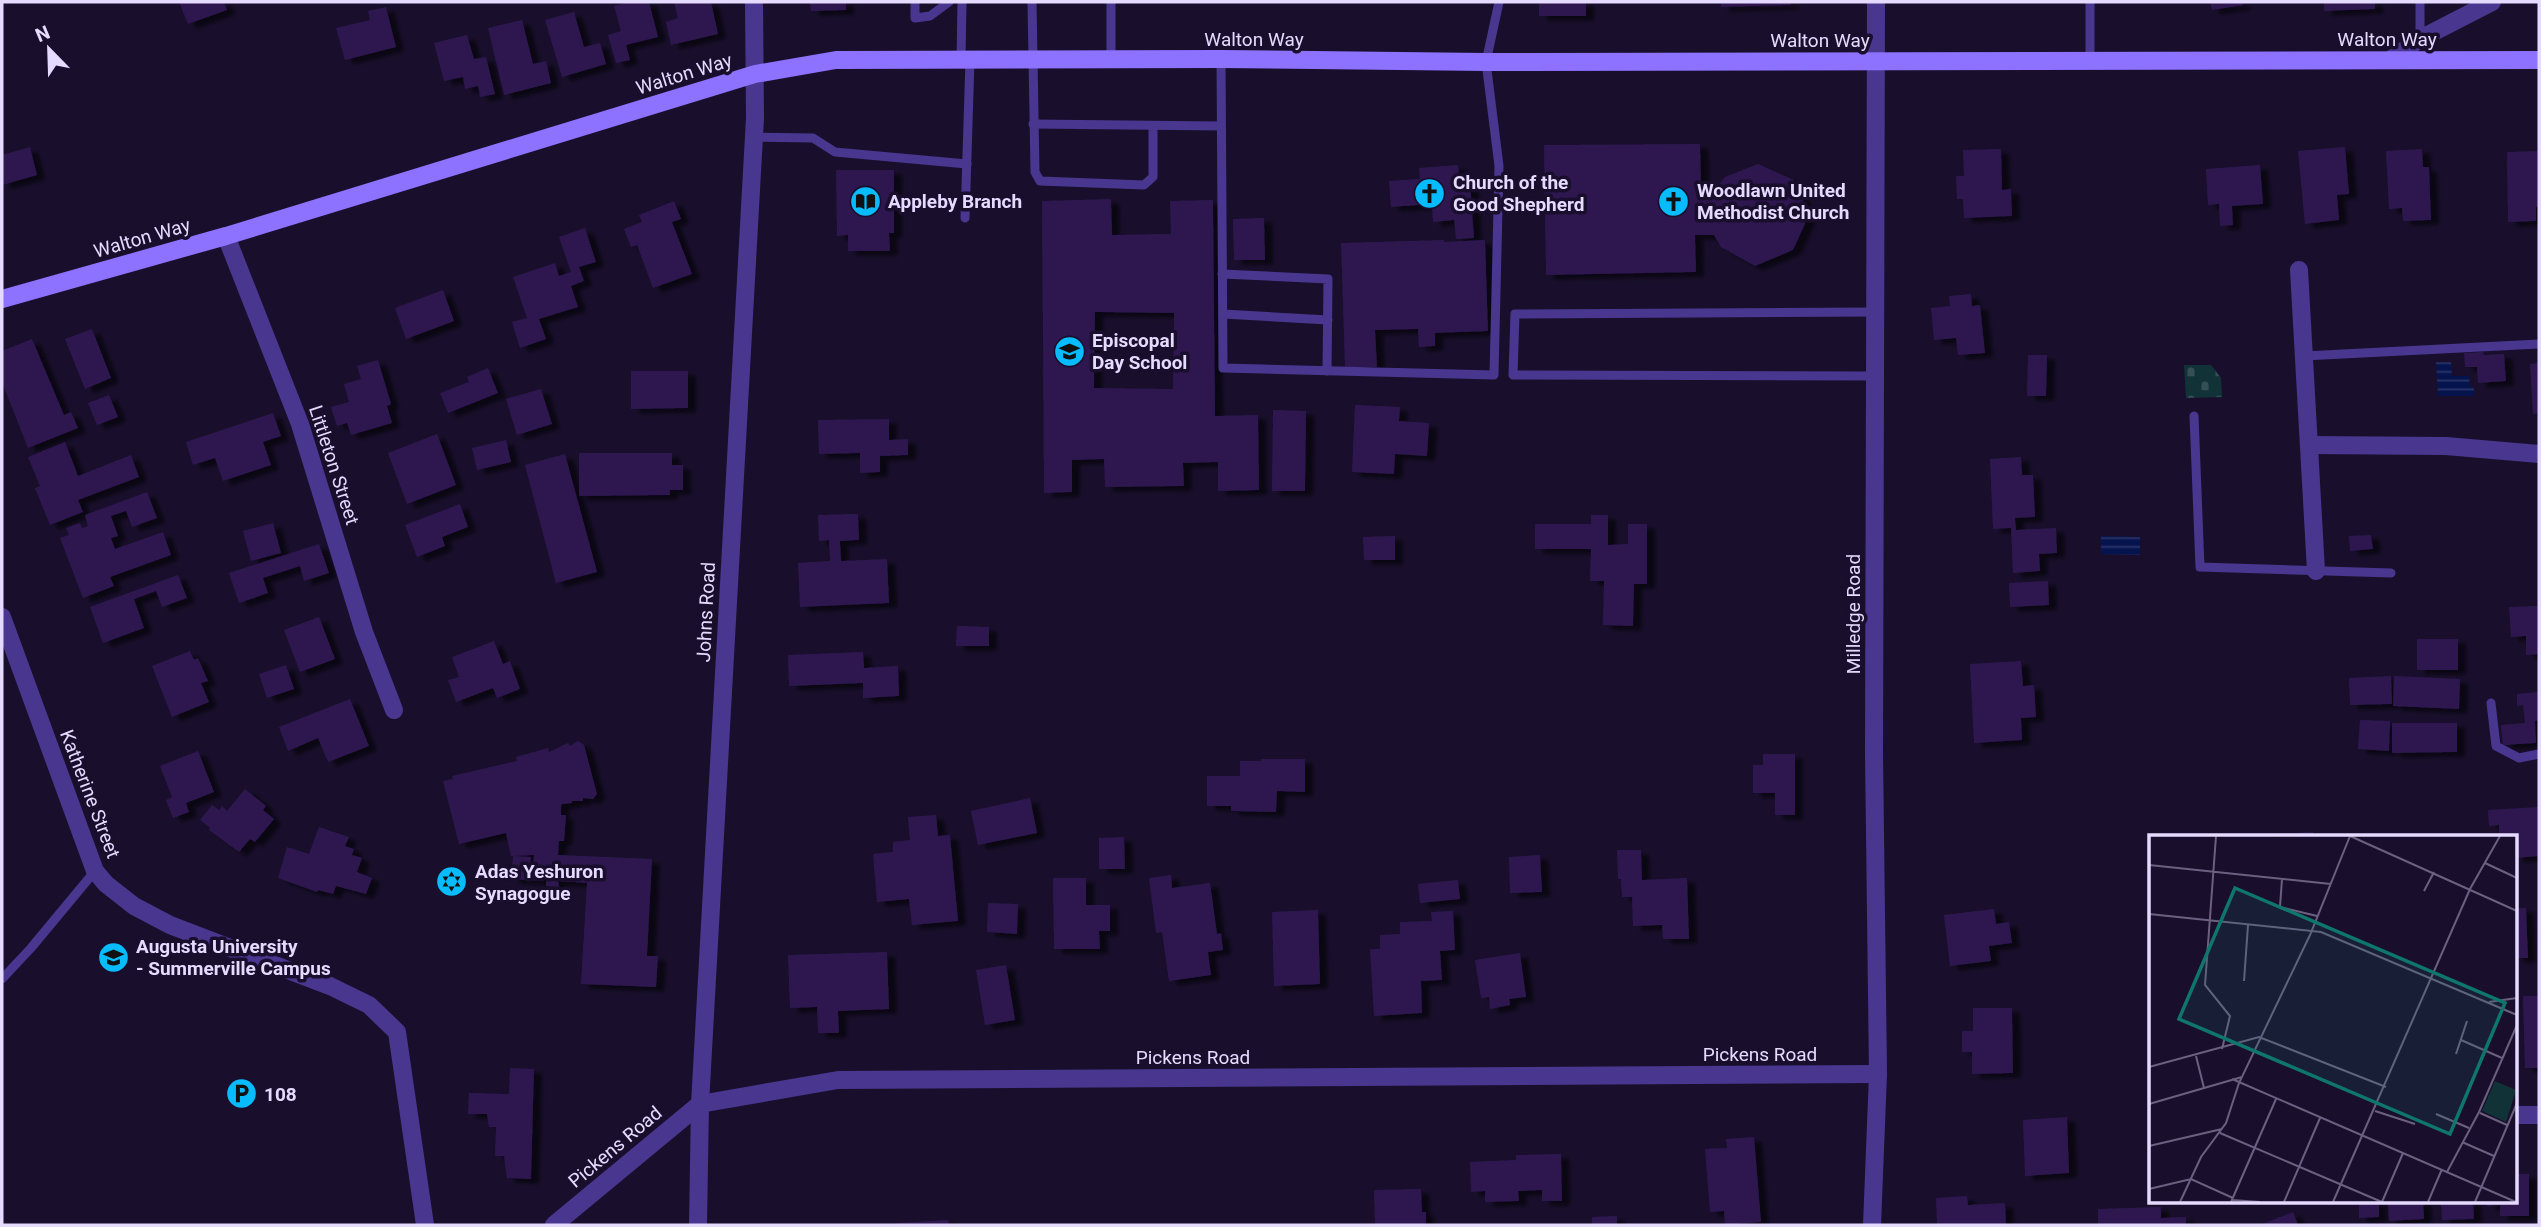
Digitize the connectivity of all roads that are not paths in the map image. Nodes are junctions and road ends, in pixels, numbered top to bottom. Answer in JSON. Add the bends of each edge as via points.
{"nodes":[{"id":1,"x":754,"y":2,"type":"edge"},
{"id":2,"x":915,"y":2,"type":"edge"},
{"id":3,"x":949,"y":2,"type":"edge"},
{"id":4,"x":962,"y":2,"type":"edge"},
{"id":5,"x":1032,"y":2,"type":"edge"},
{"id":6,"x":1111,"y":2,"type":"edge"},
{"id":7,"x":1499,"y":2,"type":"edge"},
{"id":8,"x":1876,"y":2,"type":"edge"},
{"id":9,"x":2090,"y":2,"type":"edge"},
{"id":10,"x":2420,"y":2,"type":"edge"},
{"id":11,"x":2492,"y":2,"type":"edge"},
{"id":12,"x":2420,"y":39,"type":"junction"},
{"id":13,"x":1221,"y":59,"type":"junction"},
{"id":14,"x":966,"y":60,"type":"junction"},
{"id":15,"x":1032,"y":60,"type":"junction"},
{"id":16,"x":1111,"y":60,"type":"junction"},
{"id":17,"x":2090,"y":60,"type":"junction"},
{"id":18,"x":2390,"y":60,"type":"junction"},
{"id":19,"x":2539,"y":60,"type":"edge"},
{"id":20,"x":1877,"y":61,"type":"junction"},
{"id":21,"x":1486,"y":62,"type":"junction"},
{"id":22,"x":755,"y":74,"type":"junction"},
{"id":23,"x":1033,"y":124,"type":"junction"},
{"id":24,"x":1153,"y":126,"type":"junction"},
{"id":25,"x":1220,"y":126,"type":"junction"},
{"id":26,"x":754,"y":137,"type":"junction"},
{"id":27,"x":967,"y":164,"type":"junction"},
{"id":28,"x":965,"y":218,"type":"dead end"},
{"id":29,"x":226,"y":236,"type":"junction"},
{"id":30,"x":2299,"y":270,"type":"dead end"},
{"id":31,"x":1222,"y":274,"type":"junction"},
{"id":32,"x":2,"y":299,"type":"edge"},
{"id":33,"x":1875,"y":312,"type":"junction"},
{"id":34,"x":1223,"y":314,"type":"junction"},
{"id":35,"x":1328,"y":320,"type":"junction"},
{"id":36,"x":2539,"y":344,"type":"edge"},
{"id":37,"x":2304,"y":356,"type":"junction"},
{"id":38,"x":1328,"y":371,"type":"junction"},
{"id":39,"x":1494,"y":375,"type":"junction"},
{"id":40,"x":1513,"y":375,"type":"junction"},
{"id":41,"x":1874,"y":376,"type":"junction"},
{"id":42,"x":2194,"y":416,"type":"dead end"},
{"id":43,"x":2309,"y":445,"type":"junction"},
{"id":44,"x":2539,"y":454,"type":"edge"},
{"id":45,"x":2316,"y":571,"type":"junction"},
{"id":46,"x":2391,"y":573,"type":"dead end"},
{"id":47,"x":2,"y":617,"type":"edge"},
{"id":48,"x":2491,"y":703,"type":"dead end"},
{"id":49,"x":394,"y":710,"type":"dead end"},
{"id":50,"x":2539,"y":754,"type":"edge"},
{"id":51,"x":95,"y":871,"type":"junction"},
{"id":52,"x":2,"y":979,"type":"edge"},
{"id":53,"x":1878,"y":1074,"type":"junction"},
{"id":54,"x":700,"y":1104,"type":"junction"},
{"id":55,"x":2516,"y":1115,"type":"edge"},
{"id":56,"x":2539,"y":1115,"type":"edge"},
{"id":57,"x":425,"y":1225,"type":"edge"},
{"id":58,"x":554,"y":1225,"type":"edge"},
{"id":59,"x":698,"y":1225,"type":"edge"},
{"id":60,"x":1872,"y":1225,"type":"edge"}],
"edges":[{"from":1,"to":22,"type":"street","name":"Johns Road"},
{"from":2,"to":3,"type":"lane","via":[[915,18],[929,16]]},
{"from":4,"to":14,"type":"lane"},
{"from":5,"to":15,"type":"lane"},
{"from":6,"to":16,"type":"lane"},
{"from":7,"to":21,"type":"lane"},
{"from":8,"to":20,"type":"street","name":"Milledge Road"},
{"from":9,"to":17,"type":"lane"},
{"from":10,"to":12,"type":"lane"},
{"from":11,"to":12,"type":"street"},
{"from":12,"to":18,"type":"street"},
{"from":13,"to":16,"type":"main road","name":"Walton Way"},
{"from":13,"to":21,"type":"main road","name":"Walton Way"},
{"from":13,"to":25,"type":"lane"},
{"from":14,"to":15,"type":"main road","name":"Walton Way"},
{"from":14,"to":22,"type":"main road","name":"Walton Way","via":[[836,60]]},
{"from":14,"to":27,"type":"lane"},
{"from":15,"to":16,"type":"main road","name":"Walton Way"},
{"from":15,"to":23,"type":"lane"},
{"from":17,"to":18,"type":"main road","name":"Walton Way"},
{"from":17,"to":20,"type":"main road","name":"Walton Way"},
{"from":18,"to":19,"type":"main road","name":"Walton Way"},
{"from":20,"to":21,"type":"main road","name":"Walton Way"},
{"from":20,"to":33,"type":"street","name":"Milledge Road"},
{"from":21,"to":39,"type":"lane","via":[[1499,166]]},
{"from":22,"to":26,"type":"street","name":"Johns Road"},
{"from":22,"to":29,"type":"main road","name":"Walton Way"},
{"from":23,"to":24,"type":"lane"},
{"from":23,"to":24,"type":"lane","via":[[1035,172],[1040,181],[1144,185],[1153,177]]},
{"from":24,"to":25,"type":"lane"},
{"from":25,"to":31,"type":"lane"},
{"from":26,"to":27,"type":"lane","via":[[813,138],[835,152]]},
{"from":26,"to":54,"type":"street","name":"Johns Road"},
{"from":27,"to":28,"type":"lane"},
{"from":29,"to":32,"type":"main road","name":"Walton Way"},
{"from":29,"to":49,"type":"street","name":"Littleton Street","via":[[300,424],[364,632]]},
{"from":30,"to":37,"type":"street"},
{"from":31,"to":34,"type":"lane"},
{"from":31,"to":35,"type":"lane","via":[[1328,278]]},
{"from":33,"to":40,"type":"lane","via":[[1515,314]]},
{"from":33,"to":41,"type":"street","name":"Milledge Road"},
{"from":34,"to":35,"type":"lane"},
{"from":34,"to":38,"type":"lane","via":[[1223,368]]},
{"from":35,"to":38,"type":"lane"},
{"from":36,"to":37,"type":"lane"},
{"from":37,"to":43,"type":"street"},
{"from":38,"to":39,"type":"lane"},
{"from":39,"to":40,"type":"lane"},
{"from":40,"to":41,"type":"lane"},
{"from":41,"to":53,"type":"street","name":"Milledge Road"},
{"from":42,"to":45,"type":"lane","via":[[2200,567]]},
{"from":43,"to":44,"type":"street","via":[[2446,446]]},
{"from":43,"to":45,"type":"street"},
{"from":45,"to":46,"type":"lane"},
{"from":47,"to":51,"type":"street","name":"Katherine Street"},
{"from":48,"to":50,"type":"lane","via":[[2496,746],[2519,758]]},
{"from":51,"to":52,"type":"lane"},
{"from":51,"to":57,"type":"street","name":"Katherine Street","via":[[146,913],[330,986],[369,1005],[397,1032]]},
{"from":53,"to":54,"type":"street","name":"Pickens Road","via":[[838,1080]]},
{"from":53,"to":60,"type":"street","name":"Milledge Road"},
{"from":54,"to":58,"type":"street","name":"Pickens Road"},
{"from":54,"to":59,"type":"street","name":"Johns Road"},
{"from":55,"to":56,"type":"street"}]}
